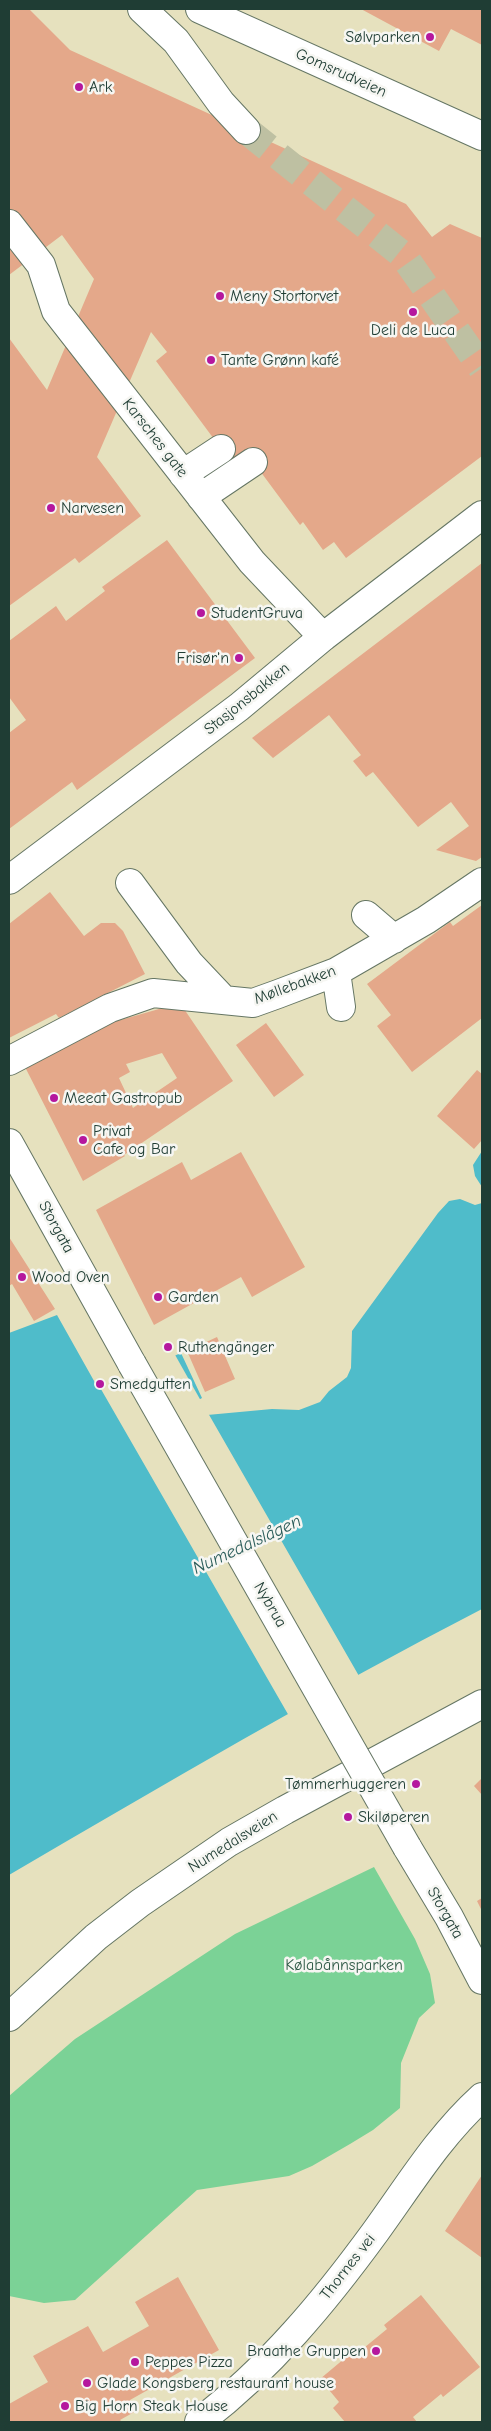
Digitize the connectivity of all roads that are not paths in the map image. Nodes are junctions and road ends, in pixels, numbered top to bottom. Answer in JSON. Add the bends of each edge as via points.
{"nodes":[{"id":1,"x":142,"y":9,"type":"edge"},
{"id":2,"x":200,"y":9,"type":"edge"},
{"id":3,"x":246,"y":130,"type":"tunnel mouth"},
{"id":4,"x":482,"y":136,"type":"edge"},
{"id":5,"x":9,"y":224,"type":"edge"},
{"id":6,"x":221,"y":448,"type":"dead end"},
{"id":7,"x":254,"y":462,"type":"dead end"},
{"id":8,"x":183,"y":474,"type":"junction"},
{"id":9,"x":201,"y":497,"type":"junction"},
{"id":10,"x":482,"y":515,"type":"edge"},
{"id":11,"x":323,"y":637,"type":"junction"},
{"id":12,"x":9,"y":880,"type":"edge"},
{"id":13,"x":482,"y":882,"type":"edge"},
{"id":14,"x":130,"y":883,"type":"dead end"},
{"id":15,"x":366,"y":915,"type":"dead end"},
{"id":16,"x":394,"y":939,"type":"junction"},
{"id":17,"x":336,"y":972,"type":"junction"},
{"id":18,"x":222,"y":999,"type":"junction"},
{"id":19,"x":341,"y":1006,"type":"dead end"},
{"id":20,"x":9,"y":1061,"type":"edge"},
{"id":21,"x":9,"y":1143,"type":"edge"},
{"id":22,"x":132,"y":1364,"type":"joint"},
{"id":23,"x":482,"y":1704,"type":"edge"},
{"id":24,"x":407,"y":1847,"type":"joint"},
{"id":25,"x":482,"y":1980,"type":"edge"},
{"id":26,"x":9,"y":2017,"type":"edge"},
{"id":27,"x":482,"y":2097,"type":"edge"},
{"id":28,"x":199,"y":2422,"type":"edge"}],
"edges":[{"from":1,"to":3,"type":"street","via":[[176,41],[221,103]]},
{"from":2,"to":4,"type":"street","name":"Gomsrudveien"},
{"from":5,"to":8,"type":"street","name":"Karsches gate","via":[[41,265],[56,311]]},
{"from":6,"to":8,"type":"street"},
{"from":7,"to":9,"type":"street"},
{"from":8,"to":9,"type":"street","name":"Karsches gate"},
{"from":9,"to":11,"type":"street","name":"Karsches gate","via":[[252,562]]},
{"from":10,"to":11,"type":"street","name":"Stasjonsbakken"},
{"from":11,"to":12,"type":"street","name":"Stasjonsbakken","via":[[232,712]]},
{"from":13,"to":16,"type":"street","name":"Møllebakken"},
{"from":14,"to":18,"type":"street","via":[[189,963]]},
{"from":15,"to":16,"type":"street"},
{"from":16,"to":17,"type":"street","name":"Møllebakken"},
{"from":17,"to":18,"type":"street","name":"Møllebakken","via":[[253,1003]]},
{"from":17,"to":19,"type":"street"},
{"from":18,"to":20,"type":"street","name":"Møllebakken","via":[[153,993],[110,1008]]},
{"from":21,"to":22,"type":"street","name":"Storgata"},
{"from":22,"to":24,"type":"street","name":"Nybrua","bridge":true},
{"from":23,"to":26,"type":"street","name":"Numedalsveien","via":[[229,1842],[96,1937]]},
{"from":24,"to":25,"type":"street","name":"Storgata"},
{"from":27,"to":28,"type":"street","name":"Thornes vei","via":[[434,2147],[352,2264],[302,2325],[261,2370],[228,2401]]}]}
